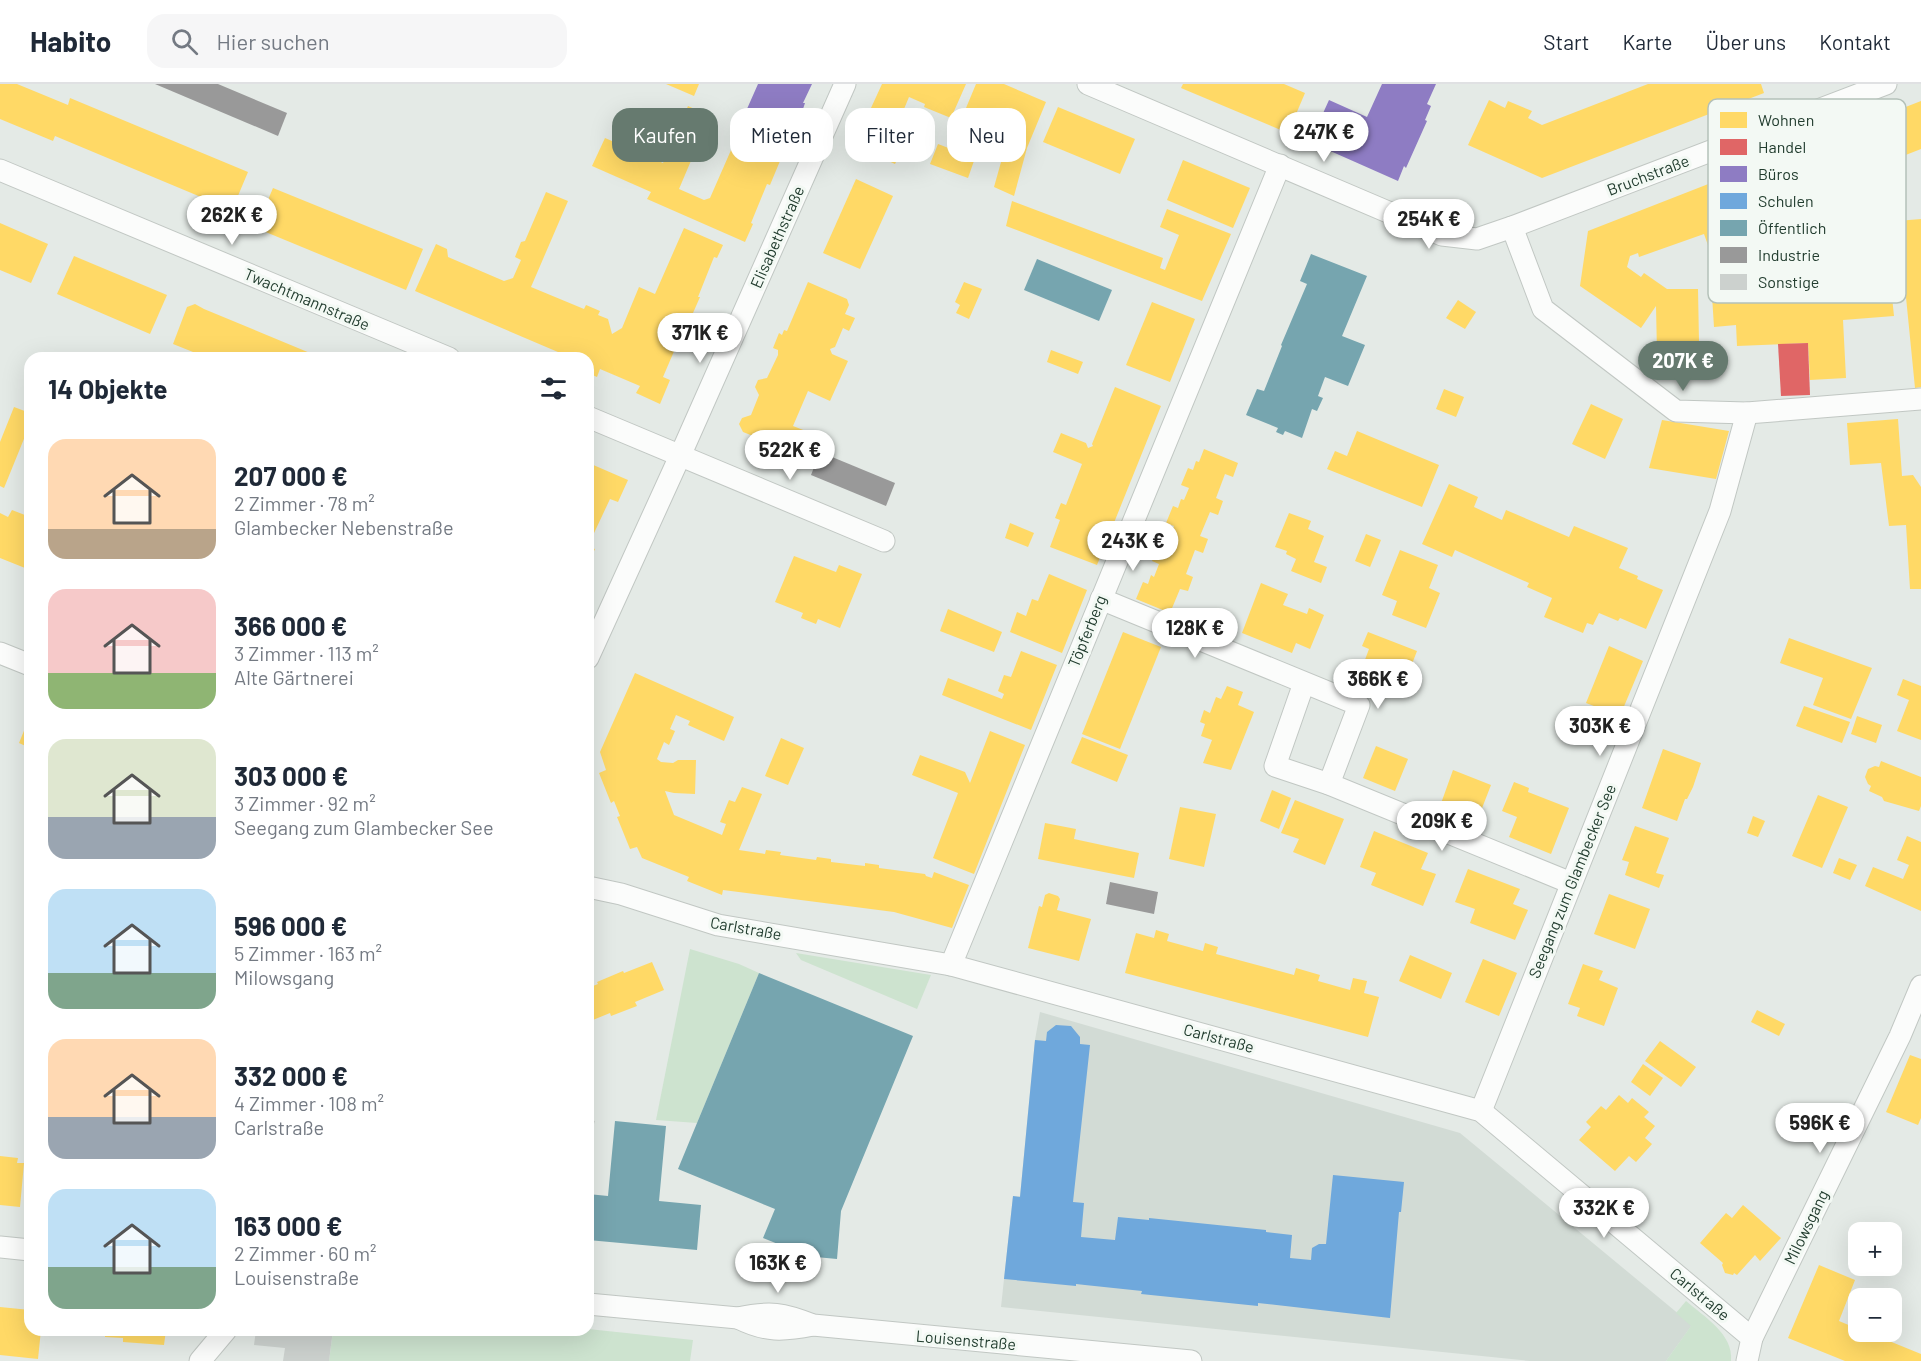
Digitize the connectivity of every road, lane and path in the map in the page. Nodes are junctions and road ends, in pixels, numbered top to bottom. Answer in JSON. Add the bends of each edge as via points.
{"nodes":[{"id":1,"x":845,"y":84,"type":"edge"},
{"id":2,"x":1088,"y":84,"type":"edge"},
{"id":3,"x":1886,"y":84,"type":"edge"},
{"id":4,"x":1847,"y":99,"type":"edge"},
{"id":5,"x":1708,"y":152,"type":"edge"},
{"id":6,"x":1280,"y":165,"type":"junction"},
{"id":7,"x":0,"y":170,"type":"edge"},
{"id":8,"x":1512,"y":227,"type":"junction"},
{"id":9,"x":435,"y":352,"type":"edge"},
{"id":10,"x":1921,"y":399,"type":"edge"},
{"id":11,"x":1747,"y":413,"type":"junction"},
{"id":12,"x":594,"y":420,"type":"edge"},
{"id":13,"x":680,"y":456,"type":"junction"},
{"id":14,"x":884,"y":541,"type":"dead end"},
{"id":15,"x":1101,"y":599,"type":"junction"},
{"id":16,"x":594,"y":645,"type":"edge"},
{"id":17,"x":0,"y":653,"type":"edge"},
{"id":18,"x":24,"y":663,"type":"edge"},
{"id":19,"x":1304,"y":683,"type":"junction"},
{"id":20,"x":1329,"y":784,"type":"junction"},
{"id":21,"x":1570,"y":883,"type":"junction"},
{"id":22,"x":594,"y":888,"type":"edge"},
{"id":23,"x":951,"y":965,"type":"junction"},
{"id":24,"x":1921,"y":986,"type":"edge"},
{"id":25,"x":1481,"y":1111,"type":"junction"},
{"id":26,"x":0,"y":1247,"type":"edge"},
{"id":27,"x":24,"y":1249,"type":"edge"},
{"id":28,"x":594,"y":1305,"type":"edge"},
{"id":29,"x":221,"y":1336,"type":"edge"},
{"id":30,"x":1752,"y":1338,"type":"junction"},
{"id":31,"x":200,"y":1361,"type":"edge"},
{"id":32,"x":1191,"y":1361,"type":"edge"},
{"id":33,"x":1747,"y":1361,"type":"edge"}],
"edges":[{"from":1,"to":13,"type":"street","name":"Elisabethstraße"},
{"from":2,"to":6,"type":"street","name":"Bruchstraße"},
{"from":3,"to":4,"type":"street","name":"Bruchstraße"},
{"from":5,"to":8,"type":"street","name":"Bruchstraße"},
{"from":6,"to":8,"type":"street","name":"Bruchstraße","via":[[1442,235],[1477,238]]},
{"from":6,"to":15,"type":"street","name":"Töpferberg"},
{"from":7,"to":9,"type":"street","name":"Twachtmannstraße"},
{"from":8,"to":11,"type":"street","via":[[1543,309],[1676,411]]},
{"from":10,"to":11,"type":"street"},
{"from":11,"to":21,"type":"street","name":"Seegang zum Glambecker See","via":[[1720,511]]},
{"from":12,"to":13,"type":"street"},
{"from":13,"to":14,"type":"street"},
{"from":13,"to":16,"type":"street","name":"Elisabethstraße"},
{"from":15,"to":19,"type":"street"},
{"from":15,"to":23,"type":"street","name":"Töpferberg"},
{"from":17,"to":18,"type":"street"},
{"from":19,"to":20,"type":"street","via":[[1359,705]]},
{"from":19,"to":20,"type":"street","via":[[1275,766]]},
{"from":20,"to":21,"type":"street"},
{"from":21,"to":25,"type":"street","name":"Seegang zum Glambecker See"},
{"from":22,"to":23,"type":"street","name":"Carlstraße","via":[[718,925]]},
{"from":23,"to":25,"type":"street","name":"Carlstraße"},
{"from":24,"to":30,"type":"street","name":"Milowsgang"},
{"from":25,"to":30,"type":"street","name":"Carlstraße"},
{"from":26,"to":27,"type":"street"},
{"from":28,"to":32,"type":"street","name":"Louisenstraße","via":[[738,1318],[756,1327],[787,1330],[813,1324]]},
{"from":29,"to":31,"type":"street"},
{"from":30,"to":33,"type":"street"}]}
